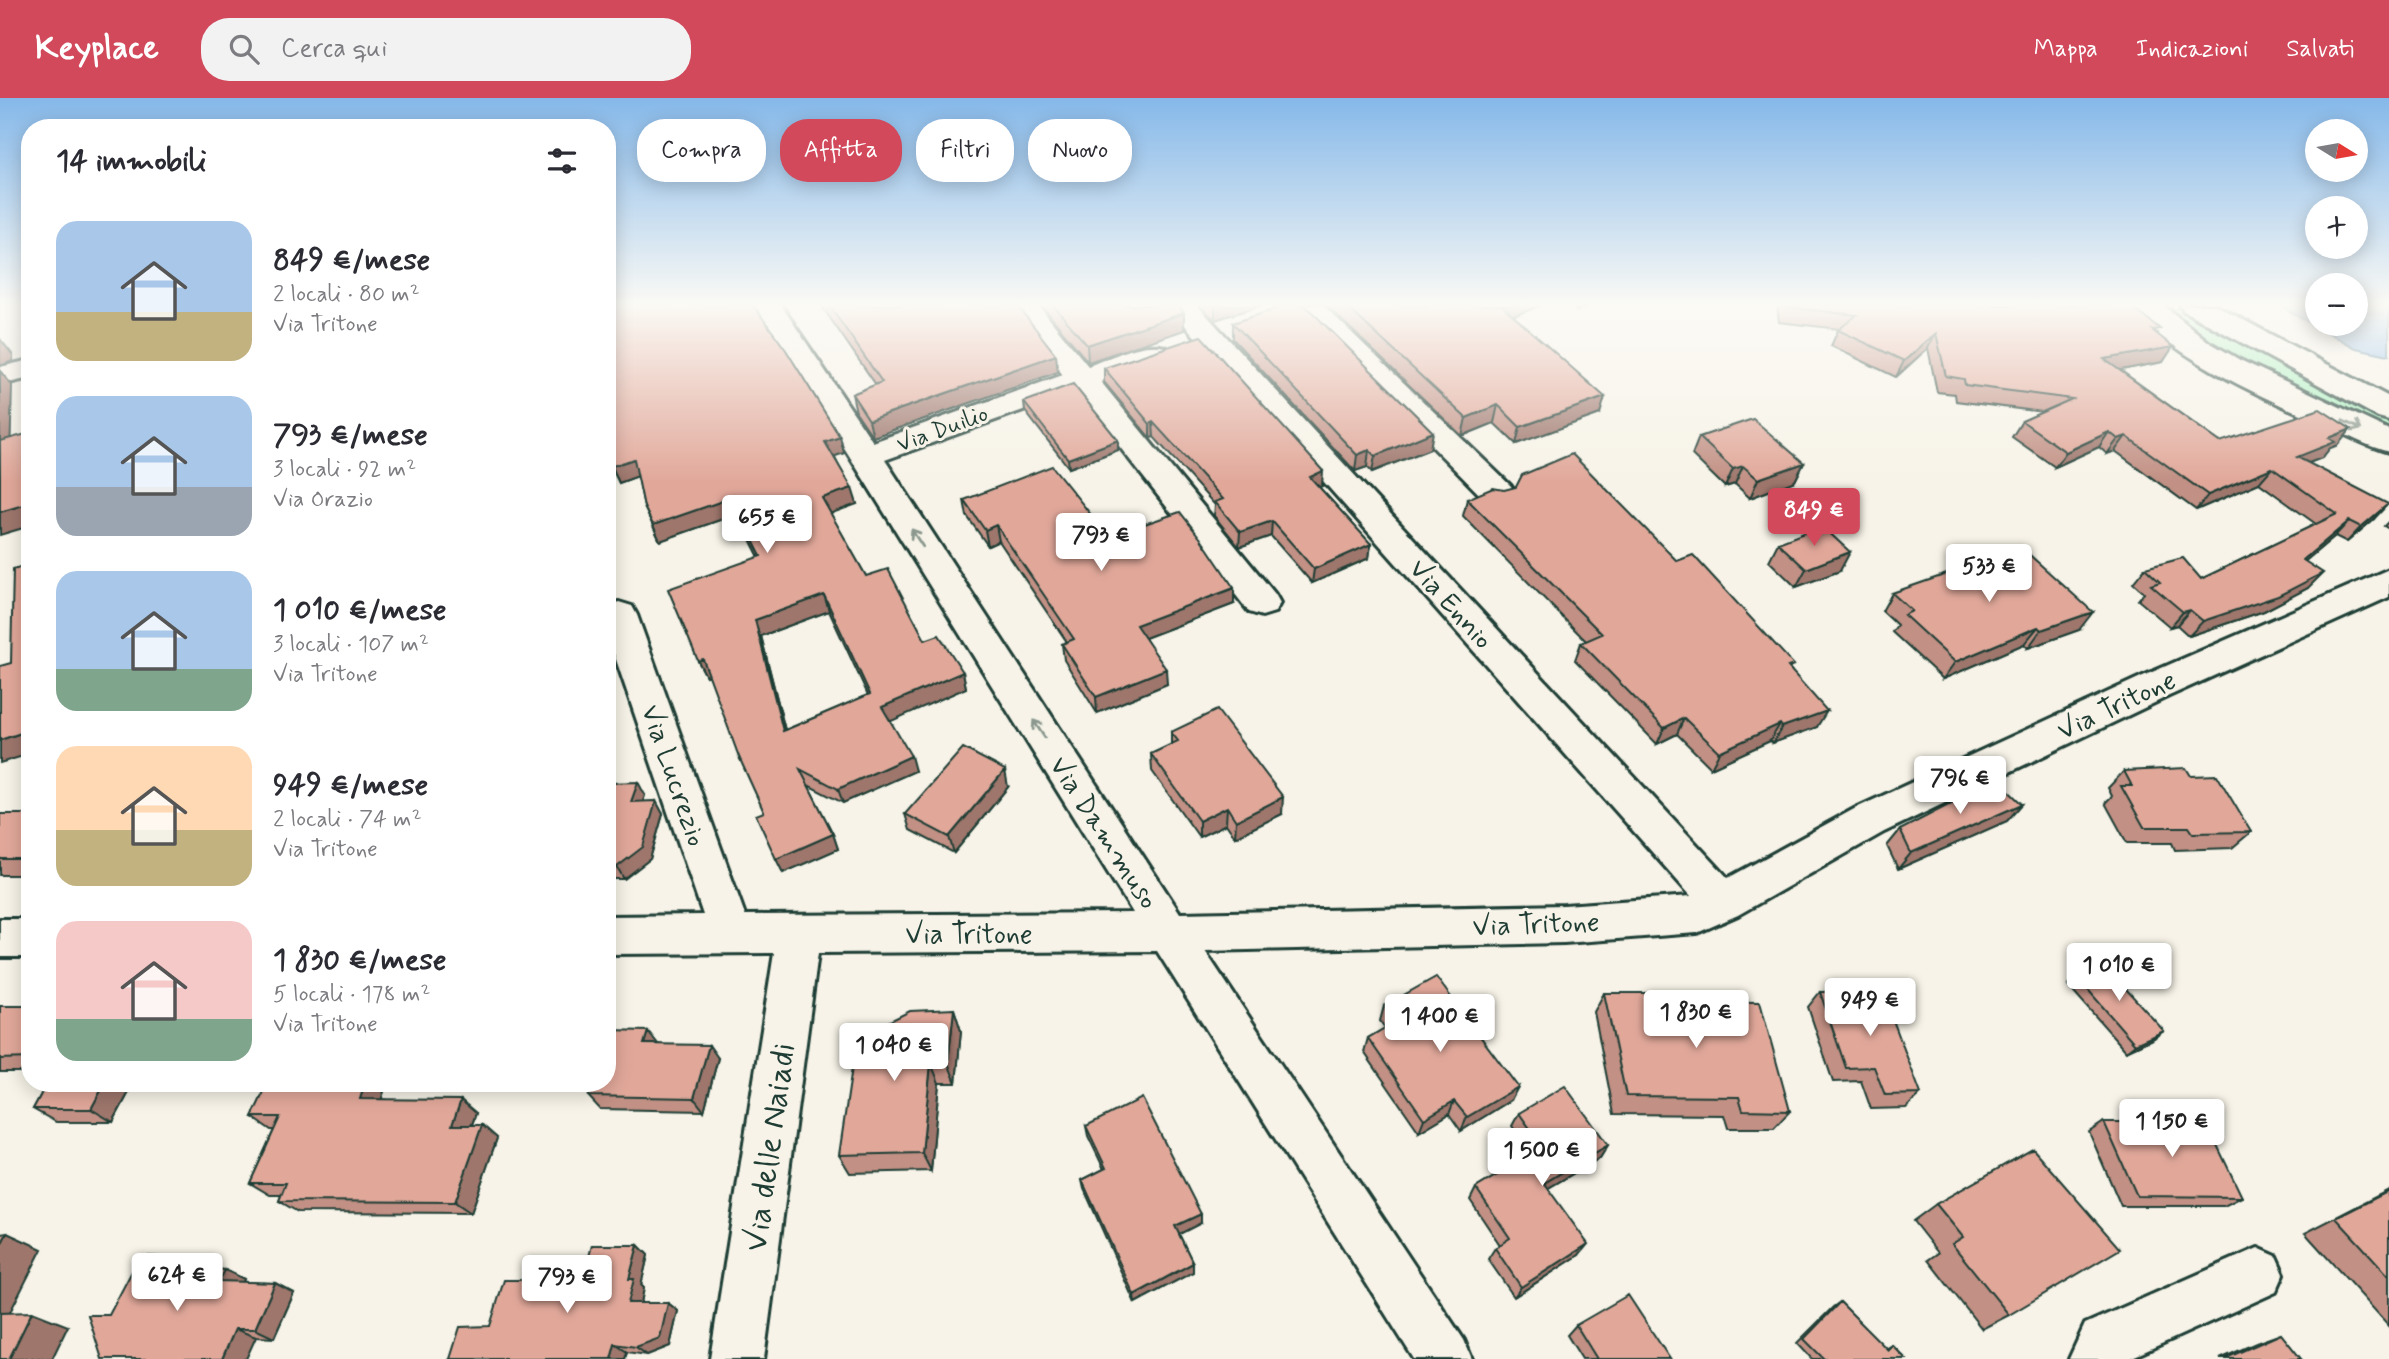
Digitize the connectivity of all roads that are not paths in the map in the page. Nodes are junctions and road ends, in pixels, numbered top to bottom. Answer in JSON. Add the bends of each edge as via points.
{"nodes":[{"id":1,"x":805,"y":364,"type":"edge"},
{"id":2,"x":1070,"y":364,"type":"edge"},
{"id":3,"x":1121,"y":364,"type":"edge"},
{"id":4,"x":1253,"y":364,"type":"edge"},
{"id":5,"x":1367,"y":364,"type":"edge"},
{"id":6,"x":2226,"y":364,"type":"edge"},
{"id":7,"x":2303,"y":364,"type":"edge"},
{"id":8,"x":21,"y":371,"type":"edge"},
{"id":9,"x":0,"y":376,"type":"edge"},
{"id":10,"x":1081,"y":377,"type":"junction"},
{"id":11,"x":2389,"y":410,"type":"edge"},
{"id":12,"x":2389,"y":442,"type":"edge"},
{"id":13,"x":865,"y":456,"type":"junction"},
{"id":14,"x":1499,"y":494,"type":"edge"},
{"id":15,"x":2389,"y":582,"type":"edge"},
{"id":16,"x":1262,"y":603,"type":"dead end"},
{"id":17,"x":619,"y":615,"type":"dead end"},
{"id":18,"x":1723,"y":902,"type":"junction"},
{"id":19,"x":1168,"y":931,"type":"junction"},
{"id":20,"x":731,"y":934,"type":"junction"},
{"id":21,"x":799,"y":934,"type":"junction"},
{"id":22,"x":616,"y":935,"type":"edge"},
{"id":23,"x":0,"y":938,"type":"edge"},
{"id":24,"x":21,"y":938,"type":"edge"},
{"id":25,"x":2258,"y":1274,"type":"dead end"},
{"id":26,"x":737,"y":1359,"type":"edge"},
{"id":27,"x":1445,"y":1359,"type":"edge"},
{"id":28,"x":2096,"y":1359,"type":"edge"}],
"edges":[{"from":1,"to":13,"type":"street","name":"Via Dammuso"},
{"from":2,"to":10,"type":"street"},
{"from":3,"to":10,"type":"street","name":"Via Duilio"},
{"from":4,"to":18,"type":"street","name":"Via Ennio"},
{"from":5,"to":14,"type":"street"},
{"from":6,"to":12,"type":"street","one_way":true},
{"from":7,"to":11,"type":"street"},
{"from":8,"to":9,"type":"street"},
{"from":10,"to":13,"type":"street","name":"Via Duilio"},
{"from":10,"to":16,"type":"street"},
{"from":19,"to":13,"type":"street","name":"Via Dammuso","one_way":true},
{"from":15,"to":18,"type":"street","name":"Via Tritone","via":[[1870,820]]},
{"from":17,"to":20,"type":"street","name":"Via Lucrezio"},
{"from":18,"to":19,"type":"street","name":"Via Tritone","via":[[1697,914],[1564,924]]},
{"from":19,"to":21,"type":"street","name":"Via Tritone"},
{"from":19,"to":27,"type":"street","name":"Via Dammuso"},
{"from":20,"to":21,"type":"street","name":"Via Tritone"},
{"from":20,"to":22,"type":"street","name":"Via Tritone"},
{"from":21,"to":26,"type":"street","name":"Via delle Naiadi"},
{"from":23,"to":24,"type":"street"},
{"from":25,"to":28,"type":"street","via":[[2104,1343]]}]}
